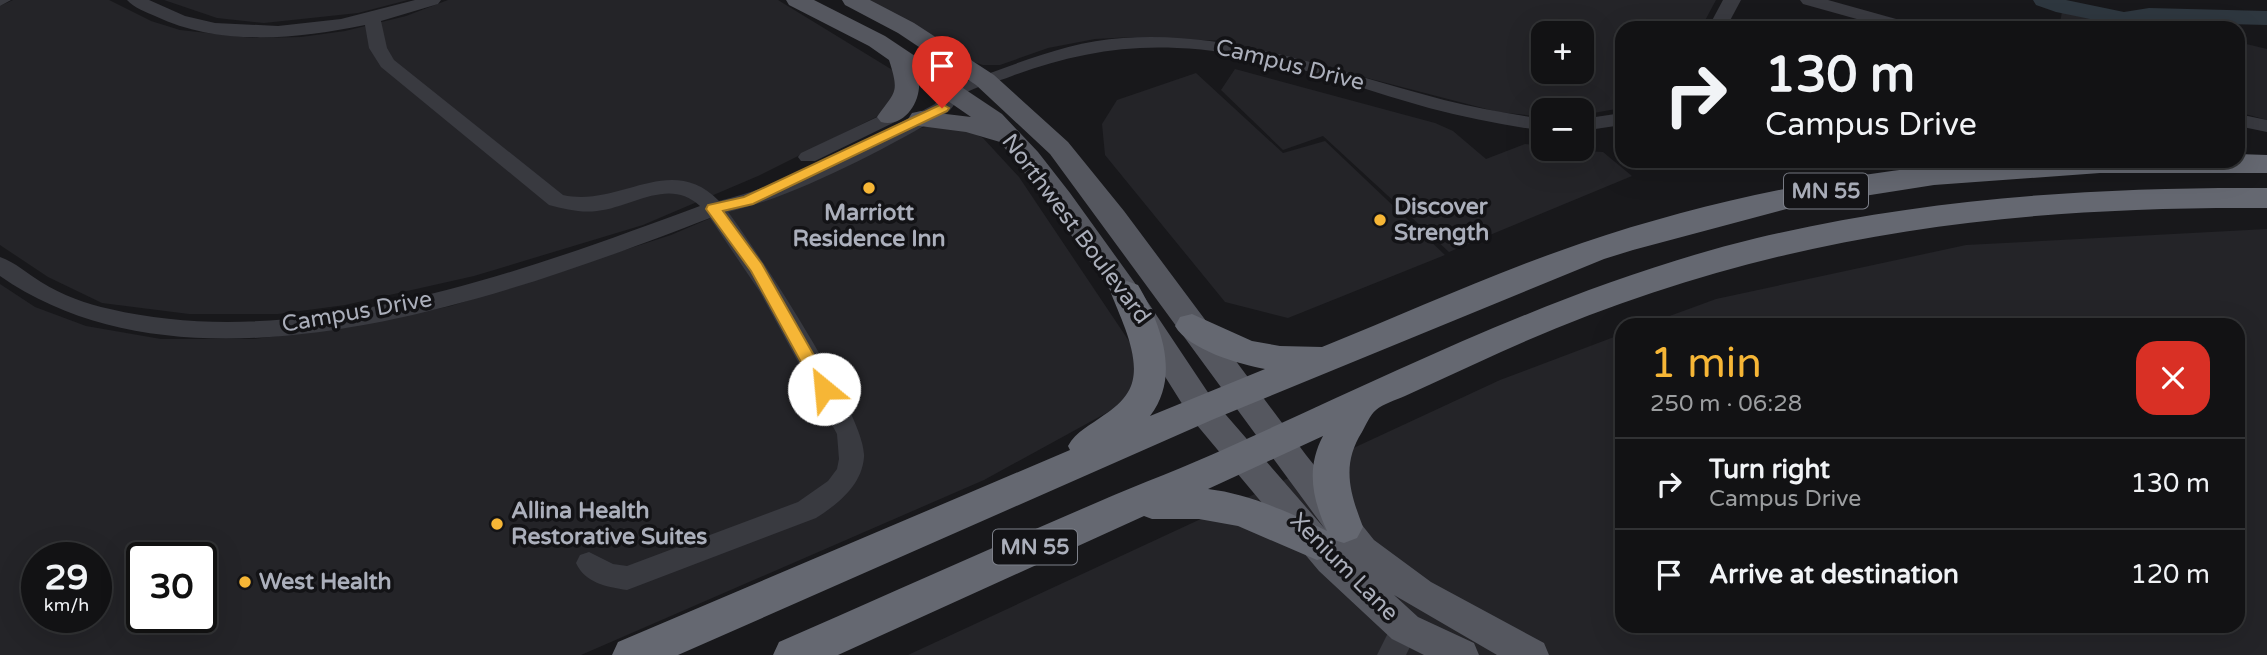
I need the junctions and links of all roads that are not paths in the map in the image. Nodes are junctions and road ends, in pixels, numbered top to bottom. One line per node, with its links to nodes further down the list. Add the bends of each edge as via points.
1 (136, 0): 7 (street, via 184,21 245,30 312,28)
2 (432, 0): 7 (street)
3 (797, 0): 10 (main road, Northwest Boulevard)
4 (853, 0): 11 (main road, Northwest Boulevard)
5 (1732, 0): 8 (street)
6 (1809, 0): 9 (street)
7 (372, 18): 25 (street, via 377,48 387,63 556,200 597,205 672,185 699,194)
8 (1721, 21)
9 (1884, 21)
10 (899, 55): 12 (main road, Northwest Boulevard); 13 (main road, via 908,94)
11 (985, 79): 12 (street, Campus Drive); 17 (street, Campus Drive, via 1092,47 1196,43 1264,53 1476,115); 28 (main road, Northwest Boulevard, via 1059,148)
12 (954, 92): 13 (street, Campus Drive); 14 (street, Campus Drive, via 942,108); 20 (main road, Northwest Boulevard)
13 (890, 117): 25 (street, Campus Drive, via 739,190)
14 (921, 119): 20 (main road, via 969,124); 25 (street, Campus Drive, via 748,200)
15 (1615, 120): 18 (street)
16 (2245, 121): 19 (street)
17 (1531, 123)
18 (1594, 124)
19 (2267, 126)
20 (1012, 139): 27 (main road, Northwest Boulevard)
21 (2245, 163): 22 (highway, MN 55)
22 (2267, 164)
23 (2005, 168): 29 (highway, MN 55, via 1822,191 1733,210 1593,251)
24 (2267, 198): 31 (highway, MN 55, via 2190,197 2010,207 1838,232 1754,250 1588,300)
25 (713, 209): 26 (street, Campus Drive, via 630,242 454,295 361,316 246,329 192,329 98,314 58,301); 38 (street, via 757,268 849,434 854,449 850,467 826,499 807,510 647,571 627,578 607,575)
26 (0, 265)
27 (1126, 293): 32 (main road, Northwest Boulevard); 35 (highway, via 1147,349 1149,387 1140,404)
28 (1192, 326): 29 (highway, via 1228,348 1258,356 1295,360); 30 (main road, Northwest Boulevard)
29 (1335, 355): 30 (highway, MN 55)
30 (1241, 393): 32 (highway, MN 55); 33 (main road, Northwest Boulevard)
31 (1364, 400): 33 (highway, MN 55); 37 (highway, via 1330,455)
32 (1202, 410): 34 (main road, Northwest Boulevard); 35 (highway, MN 55)
33 (1277, 441): 34 (highway, MN 55); 37 (main road, Xenium Lane)
34 (1243, 458): 36 (highway, MN 55); 37 (main road, Xenium Lane)
35 (1045, 477): 40 (highway, MN 55)
36 (1132, 504): 37 (highway, via 1184,501 1226,506); 41 (highway, MN 55)
37 (1331, 536): 39 (main road, Xenium Lane); 43 (main road, Xenium Lane, via 1362,550 1418,593)
38 (589, 564)
39 (1398, 641): 42 (main road, Xenium Lane)
40 (633, 655)
41 (794, 655)
42 (1461, 655)
43 (1531, 655)

